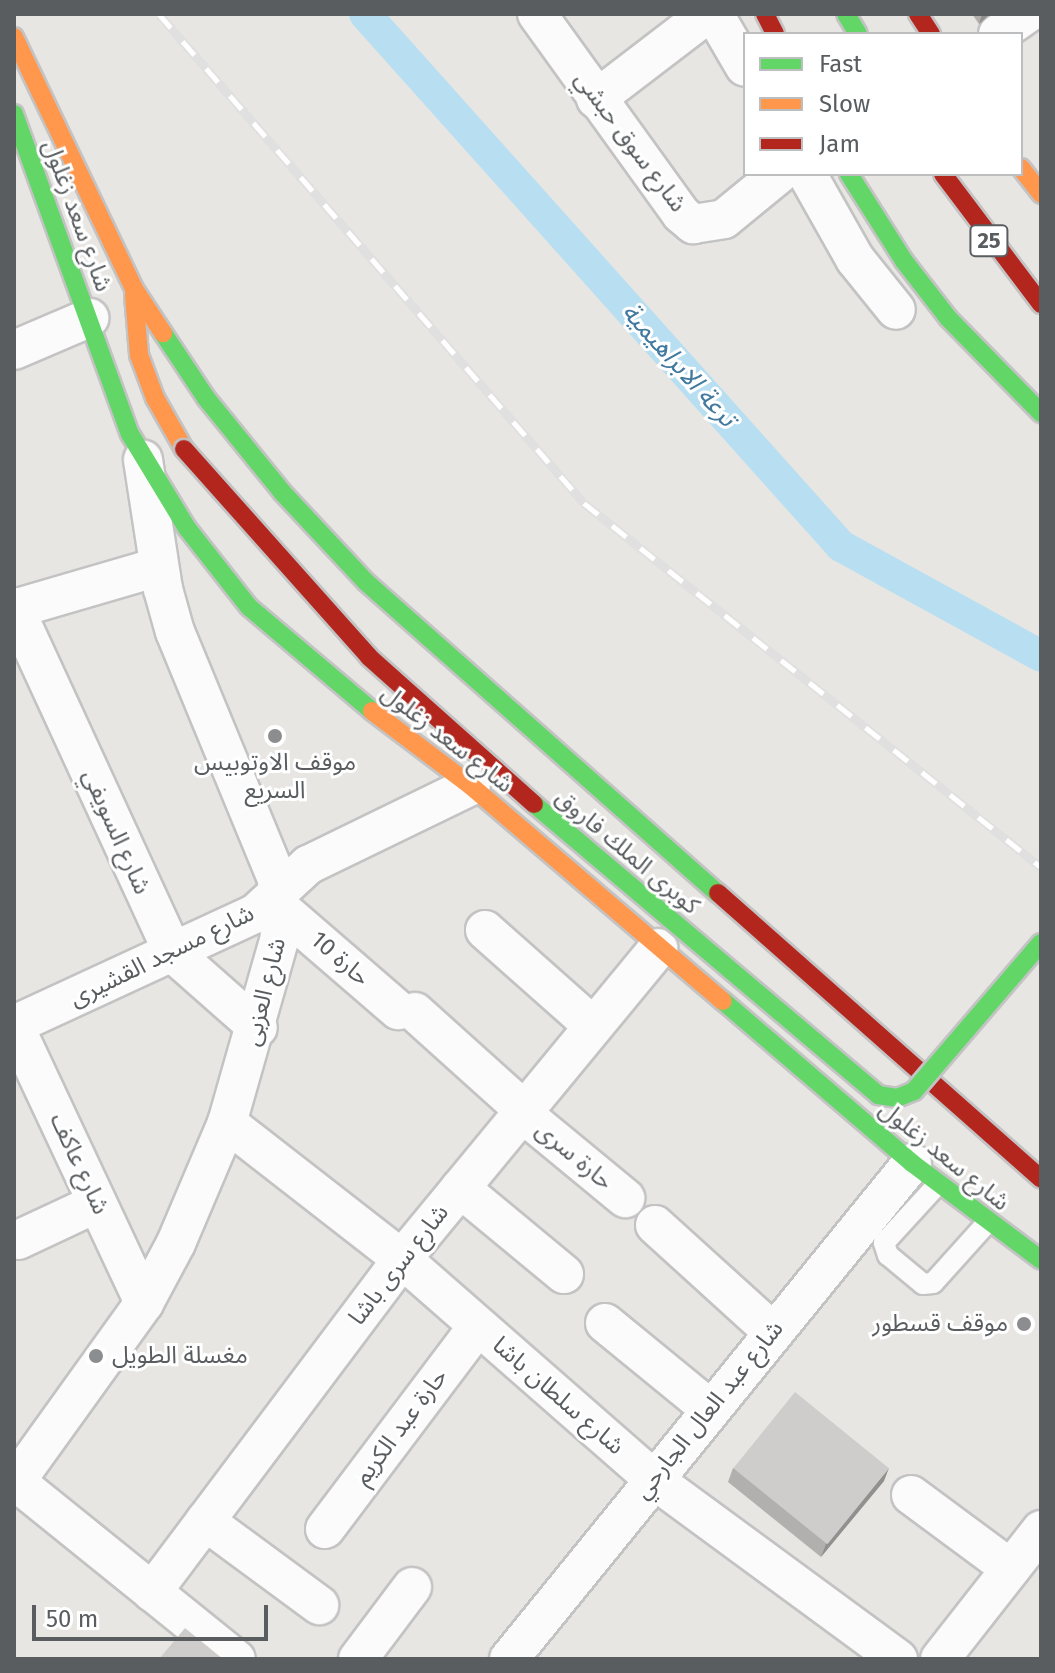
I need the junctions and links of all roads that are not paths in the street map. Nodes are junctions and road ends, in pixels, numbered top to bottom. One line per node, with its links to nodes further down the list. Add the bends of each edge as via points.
1 (537, 14): 14 (street, شارع سوق حبشي)
2 (707, 14): 14 (street)
3 (714, 14): 13 (street)
4 (765, 14): 8 (main road)
5 (846, 14): 9 (main road)
6 (918, 14): 10 (main road)
7 (1027, 14): 11 (street)
8 (774, 32)
9 (857, 32)
10 (930, 32)
11 (1001, 32)
12 (14, 37): 22 (main road, شارع سعد زغلول)
13 (743, 64)
14 (596, 99): 17 (street, شارع سوق حبشي, via 693,224 709,226 724,219)
15 (14, 114): 25 (main road, شارع سعد زغلول)
16 (1023, 171): 21 (main road)
17 (777, 176)
18 (808, 176): 24 (street, via 855,259)
19 (850, 176): 29 (main road, via 904,261 949,319)
20 (945, 176): 23 (main road, 25)
21 (1041, 194)
22 (134, 289): 27 (main road, كوبرى الملك فاروق, via 139,355); 28 (main road, شارع سعد زغلول)
23 (1041, 304)
24 (896, 310)
25 (89, 318): 26 (street); 30 (main road, شارع سعد زغلول)
26 (14, 350)
27 (155, 398): 28 (main road, via 175,389); 30 (main road, via 144,417); 36 (main road, كوبرى الملك فاروق, bridge, via 184,449 369,657 512,786 878,1095 897,1098 914,1091)
28 (206, 398): 45 (main road, شارع سعد زغلول, via 282,492 366,582)
29 (1041, 413)
30 (143, 460): 31 (street); 33 (main road, شارع سعد زغلول, via 187,528 249,607 313,666)
31 (158, 567): 32 (street); 34 (street, via 175,632)
32 (14, 609): 38 (street, شارع السويفي)
33 (471, 786): 34 (street, شارع مسجد القشيرى, via 308,865); 37 (main road, شارع سعد زغلول)
34 (281, 899): 38 (street, شارع مسجد القشيرى); 41 (street, شارع العزبى); 42 (street, حارة 10)
35 (485, 930): 40 (street)
36 (1041, 943)
37 (658, 948): 40 (street, شارع سرى باشا); 44 (main road, شارع سعد زغلول)
38 (173, 953): 39 (street, شارع مسجد القشيرى); 41 (street, شارع السويفي)
39 (14, 1025): 48 (street, شارع عاكف)
40 (593, 1026): 42 (street, شارع سرى باشا)
41 (258, 1028): 43 (street, شارع العزبى)
42 (523, 1111): 46 (street, شارع سرى باشا); 47 (street, حارة سرى)
43 (227, 1123): 52 (street, شارع سلطان باشا); 55 (street, شارع العزبى)
44 (925, 1174): 49 (main road, شارع سعد زغلول); 49 (lane, via 884,1243 888,1255 923,1284 933,1283); 58 (street, شارع عبد العال الجارحي)
45 (1041, 1179)
46 (460, 1188): 52 (street, شارع سرى باشا); 54 (street)
47 (625, 1198)
48 (97, 1203): 51 (street); 55 (street, شارع عاكف)
49 (987, 1223): 53 (main road, شارع سعد زغلول)
50 (655, 1225): 58 (street)
51 (18, 1240)
52 (402, 1259): 57 (street, شارع سلطان باشا); 63 (street, شارع سرى باشا)
53 (1041, 1260)
54 (564, 1274)
55 (144, 1303): 60 (street, شارع العزبى)
56 (605, 1323): 59 (street)
57 (478, 1326): 61 (street, شارع سلطان باشا); 64 (street, حارة عبد الكريم)
58 (773, 1332): 59 (street, شارع عبد العال الجارحي)
59 (710, 1409): 61 (street, شارع عبد العال الجارحي)
60 (15, 1479): 68 (street)
61 (653, 1479): 72 (street, شارع عبد العال الجارحي); 73 (street, شارع سلطان باشا)
62 (911, 1495): 66 (street)
63 (205, 1521): 68 (street, شارع سرى باشا); 69 (street)
64 (325, 1529)
65 (1041, 1530): 66 (street)
66 (1011, 1569): 74 (street)
67 (412, 1587): 71 (street)
68 (152, 1592): 70 (street)
69 (319, 1605)
70 (236, 1659)
71 (358, 1659)
72 (509, 1659)
73 (898, 1659)
74 (940, 1659)

